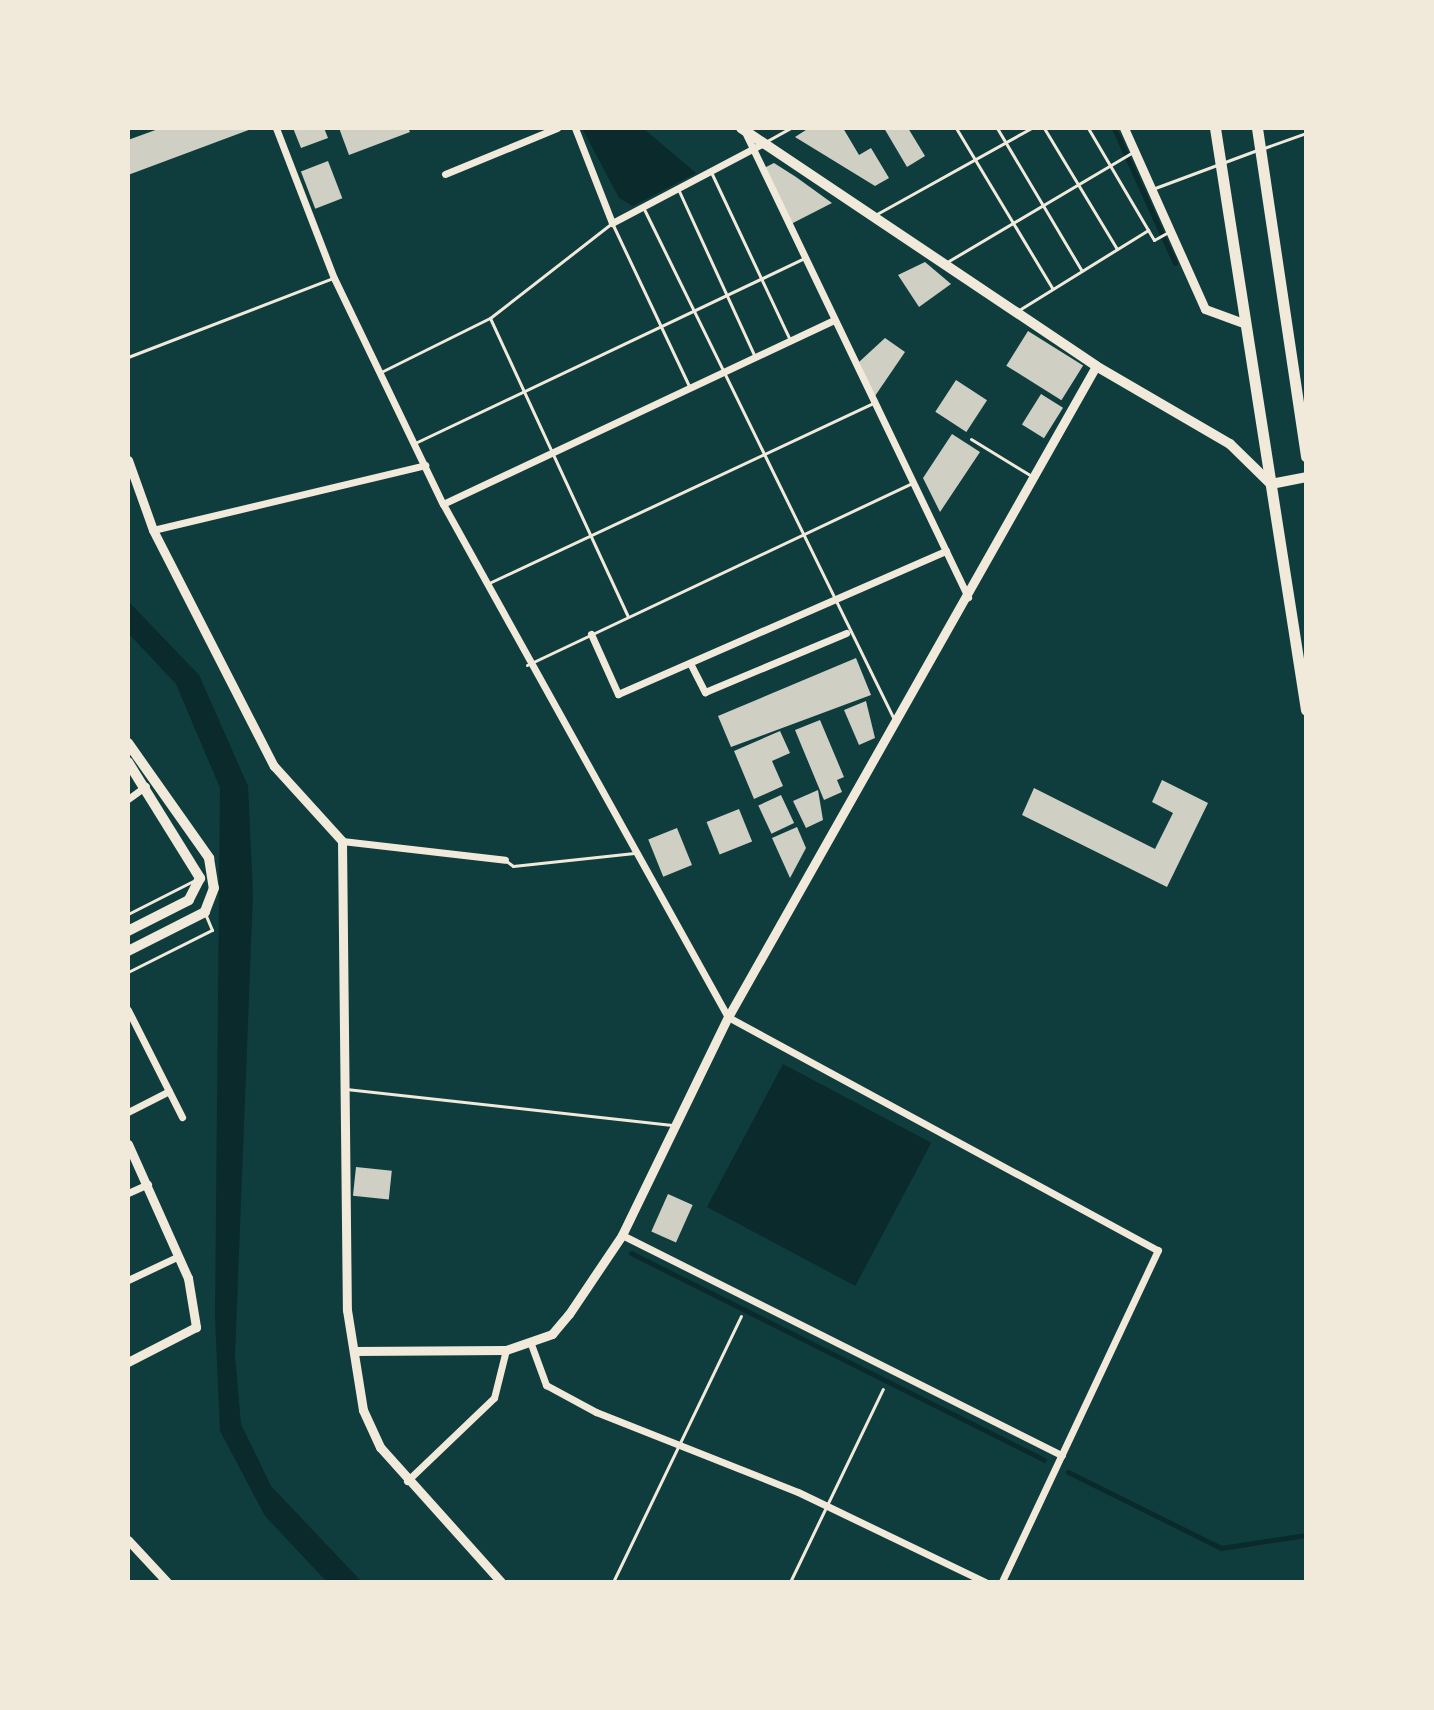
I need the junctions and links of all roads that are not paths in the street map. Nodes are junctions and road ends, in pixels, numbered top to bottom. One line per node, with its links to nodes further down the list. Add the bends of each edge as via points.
1 (276, 128): 39 (street)
2 (557, 128): 24 (street)
3 (575, 128): 32 (street)
4 (790, 128): 16 (lane)
5 (956, 128): 20 (lane)
6 (997, 128): 15 (lane)
7 (1031, 128): 15 (lane)
8 (1044, 128): 25 (lane)
9 (1088, 128): 22 (lane)
10 (1124, 128): 19 (street)
11 (1215, 128): 21 (main road)
12 (1257, 128): 17 (main road)
13 (742, 129): 16 (main road); 18 (street)
14 (1306, 133): 17 (lane)
15 (1006, 142): 20 (lane); 28 (lane)
16 (764, 143): 18 (street); 30 (main road)
17 (1260, 149): 21 (lane); 57 (main road)
18 (753, 150): 23 (street); 36 (street)
19 (1132, 153): 22 (lane); 27 (street)
20 (975, 160): 30 (lane); 31 (lane)
21 (1220, 163): 27 (lane); 47 (main road)
22 (1110, 166): 25 (lane); 33 (lane)
23 (711, 172): 26 (street); 40 (lane)
24 (445, 174)
25 (1078, 184): 28 (lane); 35 (lane)
26 (678, 189): 29 (street); 42 (lane)
27 (1151, 189): 34 (street)
28 (1043, 204): 31 (lane); 38 (lane)
29 (643, 207): 32 (street); 43 (lane)
30 (875, 215): 37 (main road)
31 (1012, 222): 37 (lane); 41 (lane)
32 (612, 223): 45 (lane); 48 (lane)
33 (1148, 230): 34 (lane, via 1159,237); 35 (lane)
34 (1168, 232): 47 (street, via 1205,309)
35 (1117, 249): 38 (lane)
36 (805, 258): 40 (lane); 46 (street)
37 (943, 264): 44 (main road)
38 (1082, 271): 41 (lane)
39 (334, 278): 50 (lane); 53 (street)
40 (761, 279): 42 (lane); 49 (lane)
41 (1052, 288): 44 (lane)
42 (727, 295): 43 (lane); 51 (lane)
43 (693, 311): 48 (lane); 54 (lane)
44 (1016, 312): 52 (main road)
45 (490, 318): 53 (lane); 56 (lane)
46 (834, 320): 49 (street); 58 (street)
47 (1243, 323): 69 (main road)
48 (661, 326): 55 (lane); 56 (lane)
49 (790, 342): 51 (street)
50 (128, 357)
51 (756, 358): 54 (street)
52 (1096, 366): 66 (street); 69 (main road, via 1230,444)
53 (381, 372): 60 (street)
54 (724, 374): 55 (street); 62 (lane)
55 (691, 390): 61 (street)
56 (524, 391): 60 (lane); 61 (lane)
57 (1302, 399): 63 (main road)
58 (873, 403): 62 (lane); 68 (street)
59 (971, 439): 66 (lane)
60 (415, 443): 65 (street)
61 (553, 453): 70 (street); 72 (lane)
62 (761, 454): 72 (lane); 73 (lane)
63 (1306, 456)
64 (128, 460): 71 (street)
65 (425, 465): 70 (street); 71 (street)
66 (1034, 477): 76 (street)
67 (1306, 477): 69 (main road)
68 (912, 483): 73 (lane); 74 (street)
69 (1271, 484): 83 (main road)
70 (443, 504): 75 (street)
71 (153, 530): 90 (street, via 274,766)
72 (590, 535): 75 (lane); 78 (lane)
73 (801, 536): 77 (lane); 78 (lane)
74 (946, 551): 76 (street); 77 (street)
75 (485, 585): 82 (street)
76 (969, 599): 84 (street)
77 (833, 603): 79 (lane); 81 (street)
78 (628, 616): 80 (lane)
79 (846, 633): 81 (street, via 705,692); 84 (lane)
80 (591, 634): 81 (street, via 618,694); 82 (lane)
81 (690, 663)
82 (527, 665): 91 (street)
83 (1306, 710)
84 (897, 724): 100 (street)
85 (128, 743): 89 (main road)
86 (128, 762): 87 (main road)
87 (146, 786): 88 (street); 89 (main road)
88 (128, 799)
89 (189, 840): 93 (main road); 94 (main road, via 214,876)
90 (342, 841): 92 (street); 101 (street)
91 (634, 853): 92 (lane, via 513,866); 100 (street)
92 (505, 860)
93 (200, 878): 95 (lane); 96 (main road, via 189,900)
94 (205, 912): 97 (main road); 98 (lane, via 212,930)
95 (128, 914)
96 (128, 931)
97 (128, 951)
98 (128, 972)
99 (128, 1010): 102 (street)
100 (728, 1017): 105 (street); 119 (street, via 1158,1250)
101 (341, 1089): 105 (lane); 115 (street, via 347,1310)
102 (169, 1091): 103 (street); 104 (street)
103 (128, 1112)
104 (182, 1117)
105 (672, 1125): 109 (street)
106 (128, 1144): 107 (street)
107 (148, 1184): 108 (street); 110 (street)
108 (128, 1193)
109 (622, 1235): 113 (street, via 569,1314); 119 (street)
110 (179, 1256): 111 (street); 116 (street, via 196,1327)
111 (128, 1280)
112 (741, 1316): 118 (lane)
113 (531, 1344): 114 (street); 118 (street, via 546,1385)
114 (506, 1350): 115 (street); 120 (street, via 494,1398)
115 (354, 1351): 120 (street, via 363,1410)
116 (128, 1362)
117 (883, 1389): 121 (lane)
118 (677, 1447): 121 (street); 125 (lane)
119 (1062, 1455): 128 (street)
120 (407, 1481): 124 (street)
121 (827, 1506): 126 (lane); 127 (street)
122 (128, 1540): 123 (street)
123 (167, 1582)
124 (501, 1582)
125 (613, 1582)
126 (790, 1582)
127 (985, 1582)
128 (1002, 1582)

